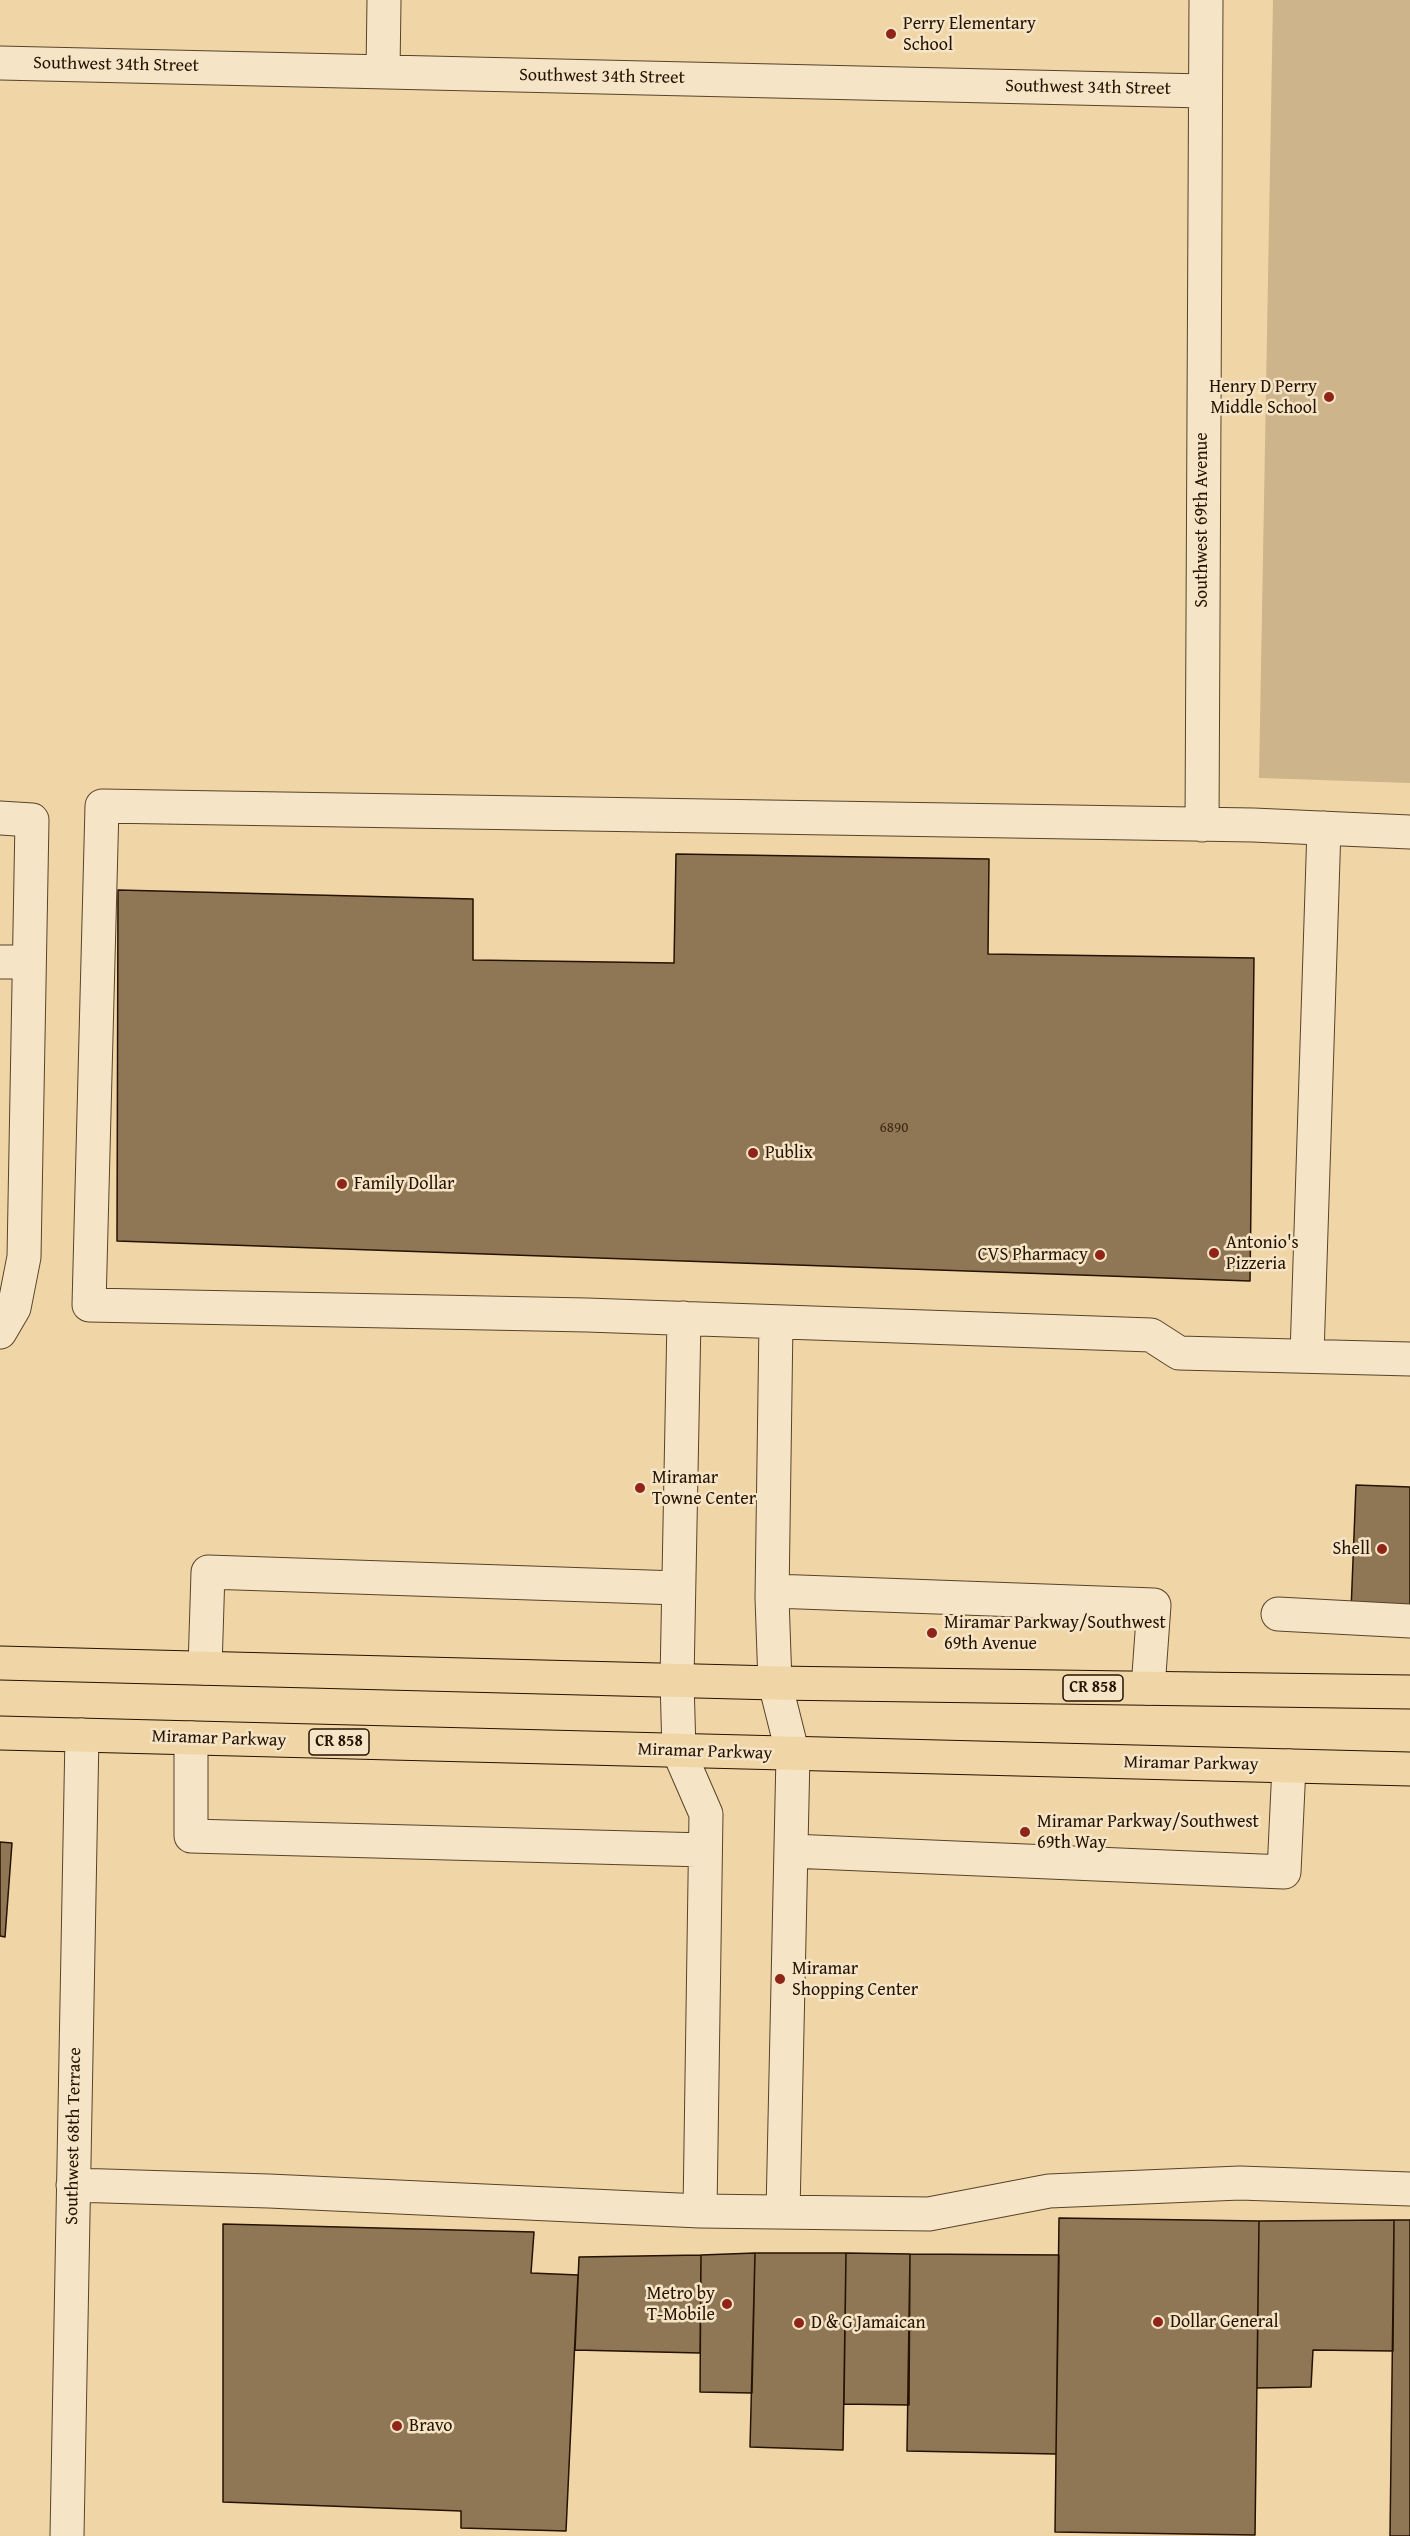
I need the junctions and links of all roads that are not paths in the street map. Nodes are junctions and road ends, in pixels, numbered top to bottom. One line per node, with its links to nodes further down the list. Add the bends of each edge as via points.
1 (384, 0): 4 (street)
2 (1206, 0): 5 (street, Southwest 69th Avenue)
3 (0, 63): 4 (street, Southwest 34th Street)
4 (383, 72): 5 (street, Southwest 34th Street)
5 (1204, 91): 7 (street, Southwest 69th Avenue)
6 (0, 818): 10 (street, via 32,820)
7 (1202, 825): 8 (street); 11 (street, via 102,806 89,1305)
8 (1324, 828): 9 (street); 14 (street)
9 (1410, 832)
10 (14, 962): 13 (street, via 24,1257 14,1308)
11 (684, 1318): 12 (street); 16 (street)
12 (776, 1322): 14 (street, via 1151,1335 1179,1353); 17 (street)
13 (0, 1332)
14 (1307, 1355): 15 (street)
15 (1410, 1359)
16 (678, 1588): 21 (street, via 208,1572); 22 (street)
17 (773, 1591): 23 (street); 24 (street, via 1154,1605)
18 (1278, 1614): 19 (street)
19 (1410, 1621)
20 (0, 1663): 21 (main road, CR 858)
21 (205, 1668): 22 (main road, CR 858)
22 (676, 1680): 23 (main road, CR 858); 29 (street)
23 (775, 1683): 24 (main road, CR 858); 30 (street)
24 (1148, 1688): 25 (main road, CR 858)
25 (1410, 1692)
26 (0, 1733): 27 (main road, Miramar Parkway / CR 858)
27 (82, 1735): 28 (main road, Miramar Parkway / CR 858); 35 (street, Southwest 68th Terrace)
28 (191, 1738): 29 (main road, Miramar Parkway / CR 858); 33 (street, via 191,1836)
29 (679, 1752): 30 (main road, Miramar Parkway / CR 858); 33 (street, via 706,1814)
30 (793, 1755): 31 (main road, Miramar Parkway / CR 858); 34 (street)
31 (1289, 1766): 32 (main road, Miramar Parkway / CR 858); 34 (street, via 1284,1872)
32 (1410, 1769)
33 (705, 1850): 37 (street)
34 (791, 1851): 38 (street)
35 (73, 2185): 37 (street); 39 (street, Southwest 68th Terrace)
36 (1410, 2189): 38 (street, via 1206,2184 1049,2191 929,2214)
37 (700, 2211): 38 (street)
38 (783, 2212)
39 (67, 2536)

